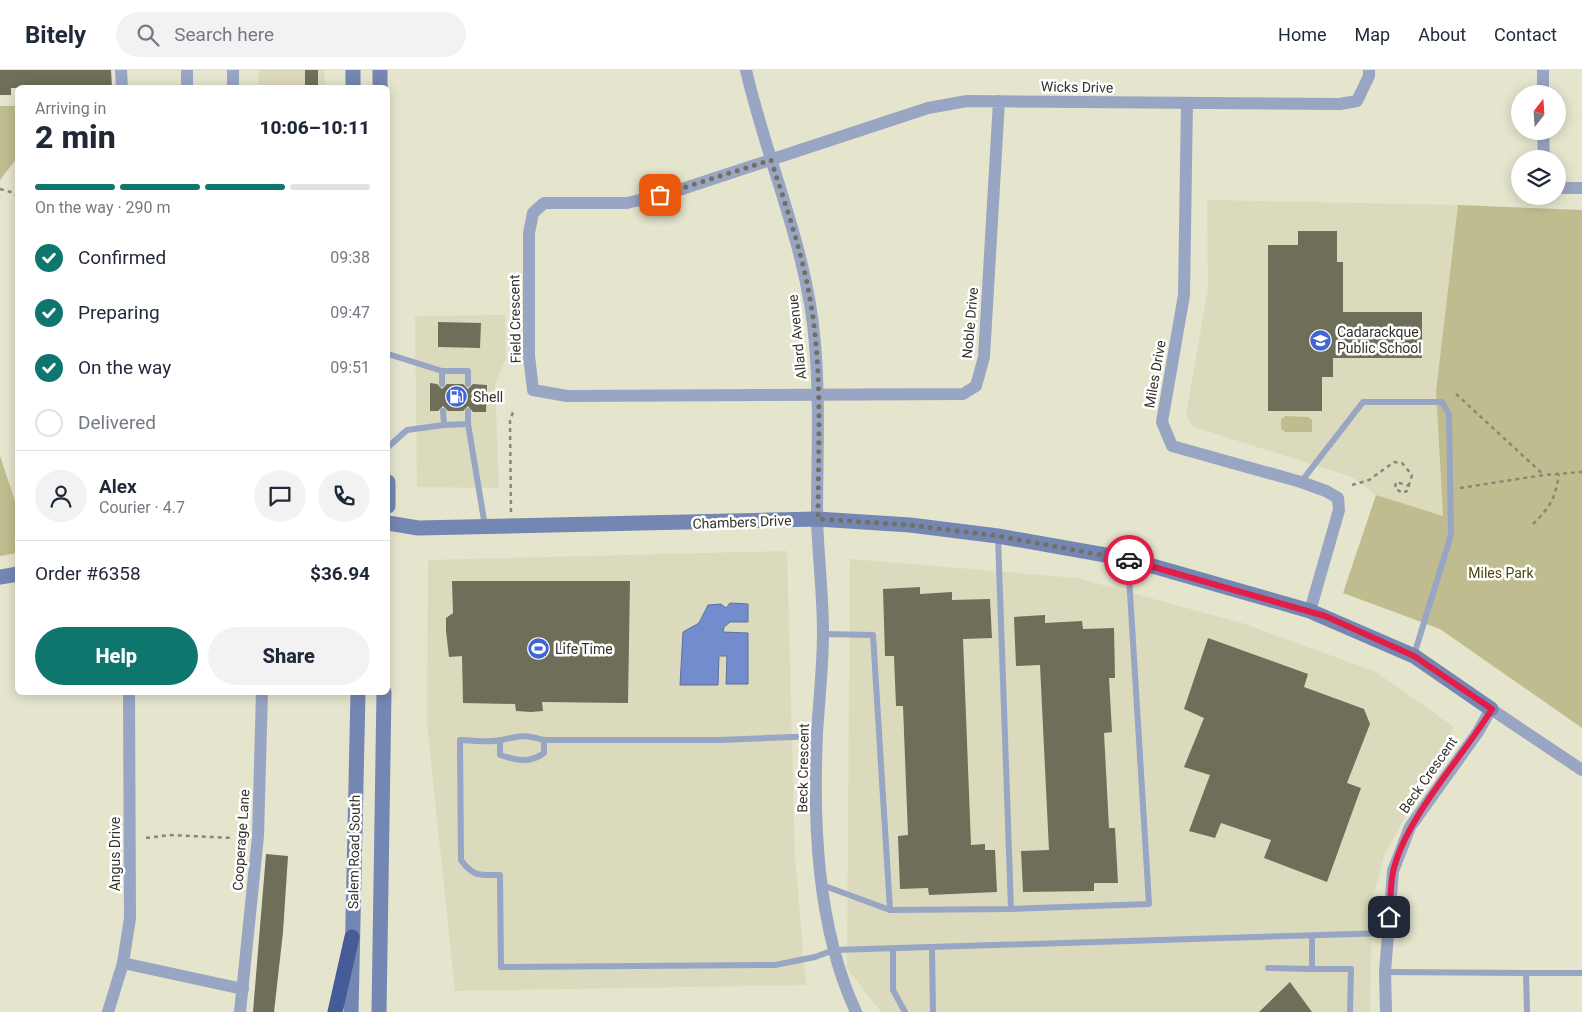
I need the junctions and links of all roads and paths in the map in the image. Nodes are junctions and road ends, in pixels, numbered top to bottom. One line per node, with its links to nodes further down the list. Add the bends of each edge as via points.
1 (121, 70): 9 (street)
2 (187, 70): 10 (street)
3 (233, 70): 11 (street)
4 (353, 70): 12 (street)
5 (380, 70): 13 (street)
6 (746, 70): 17 (street, Allard Avenue)
7 (1369, 70): 16 (street, Wicks Drive, via 1357,101 1340,104)
8 (1543, 70): 14 (street)
9 (122, 85)
10 (187, 85)
11 (233, 85)
12 (353, 85)
13 (380, 85)
14 (1543, 85)
15 (999, 101): 16 (street, Wicks Drive); 17 (street, Wicks Drive, via 967,101 928,108); 26 (street, Noble Drive, via 984,357 976,386 963,394)
16 (1187, 103): 37 (street, Miles Drive, via 1184,295 1162,422 1172,446)
17 (771, 160): 26 (street, Allard Avenue, via 797,242 810,300); 26 (street, Field Crescent, via 676,191 627,203 544,203 533,213 529,233 529,356 533,390 567,396)
18 (1566, 188): 19 (street)
19 (1582, 188)
20 (0, 189): 21 (path)
21 (15, 194)
22 (390, 355): 23 (lane)
23 (442, 371): 24 (lane); 25 (lane, via 468,371)
24 (442, 384)
25 (468, 384)
26 (817, 393): 41 (street, Allard Avenue)
27 (1456, 394): 35 (path)
28 (443, 411): 31 (lane)
29 (468, 412): 32 (lane)
30 (513, 412): 44 (path, via 510,421)
31 (444, 424): 32 (lane); 33 (lane, via 408,430)
32 (468, 424): 45 (lane)
33 (390, 445)
34 (1582, 472): 36 (path)
35 (1544, 474): 36 (path); 40 (path, via 1463,488)
36 (1558, 474): 43 (path, via 1556,494 1550,507)
37 (1301, 482): 40 (lane, via 1363,402 1442,402 1449,414); 50 (street, Miles Drive, via 1338,498 1339,510)
38 (1352, 485): 39 (path, via 1369,480 1394,462 1402,463 1412,475)
39 (1410, 486): 39 (path, via 1402,493 1395,488 1396,482)
40 (1452, 487): 52 (lane, via 1452,535)
41 (818, 519): 44 (street, Chambers Drive); 46 (street, Chambers Drive, via 910,525); 51 (street, Beck Crescent)
42 (390, 523): 45 (street, Chambers Drive, via 418,528)
43 (1533, 524)
44 (511, 526): 45 (street, Chambers Drive)
45 (485, 527)
46 (998, 536): 47 (street, Chambers Drive); 65 (lane)
47 (1128, 559): 50 (street, Chambers Drive); 65 (lane, via 1149,904)
48 (15, 574): 49 (street)
49 (0, 577)
50 (1310, 611): 52 (street, Chambers Drive)
51 (823, 634): 58 (street, Beck Crescent); 66 (lane, via 873,635)
52 (1414, 656): 57 (street, Chambers Drive)
53 (129, 695): 73 (street, Angus Drive, via 130,918)
54 (262, 695): 79 (street, Cooperage Lane, via 258,836)
55 (358, 695): 69 (street, Salem Road South)
56 (384, 695): 84 (street, Salem Road South)
57 (1492, 709): 61 (street, Chambers Drive); 67 (street, Beck Crescent, via 1410,827 1393,871)
58 (817, 736): 60 (lane, via 719,740); 64 (street, Beck Crescent, via 817,851)
59 (500, 740): 60 (lane, via 528,735); 60 (lane, via 500,755 526,761 544,753); 72 (lane, via 460,740 460,860 469,872 500,875 501,967 775,965)
60 (544, 740)
61 (1582, 770)
62 (146, 838): 63 (path, via 169,835)
63 (233, 838)
64 (822, 885): 66 (lane); 72 (street, Beck Crescent)
65 (1011, 909): 66 (lane)
66 (890, 910)
67 (1388, 933): 68 (lane); 76 (street, Beck Crescent)
68 (1312, 936): 70 (lane); 75 (lane)
69 (352, 937): 82 (highway); 83 (street, Salem Road South)
70 (932, 948): 71 (lane); 87 (lane)
71 (893, 949): 72 (lane); 86 (lane, via 893,990)
72 (834, 950): 85 (street, Beck Crescent)
73 (123, 963): 79 (street); 80 (street, Angus Drive)
74 (1268, 968): 75 (lane)
75 (1312, 969): 88 (lane, via 1351,969)
76 (1385, 972): 77 (lane); 89 (street, Beck Crescent)
77 (1526, 973): 78 (lane); 90 (lane)
78 (1582, 973)
79 (243, 989): 81 (street, Cooperage Lane)
80 (108, 1012)
81 (240, 1012)
82 (335, 1012)
83 (350, 1012)
84 (379, 1012)
85 (856, 1012)
86 (905, 1012)
87 (933, 1012)
88 (1350, 1012)
89 (1386, 1012)
90 (1527, 1012)

